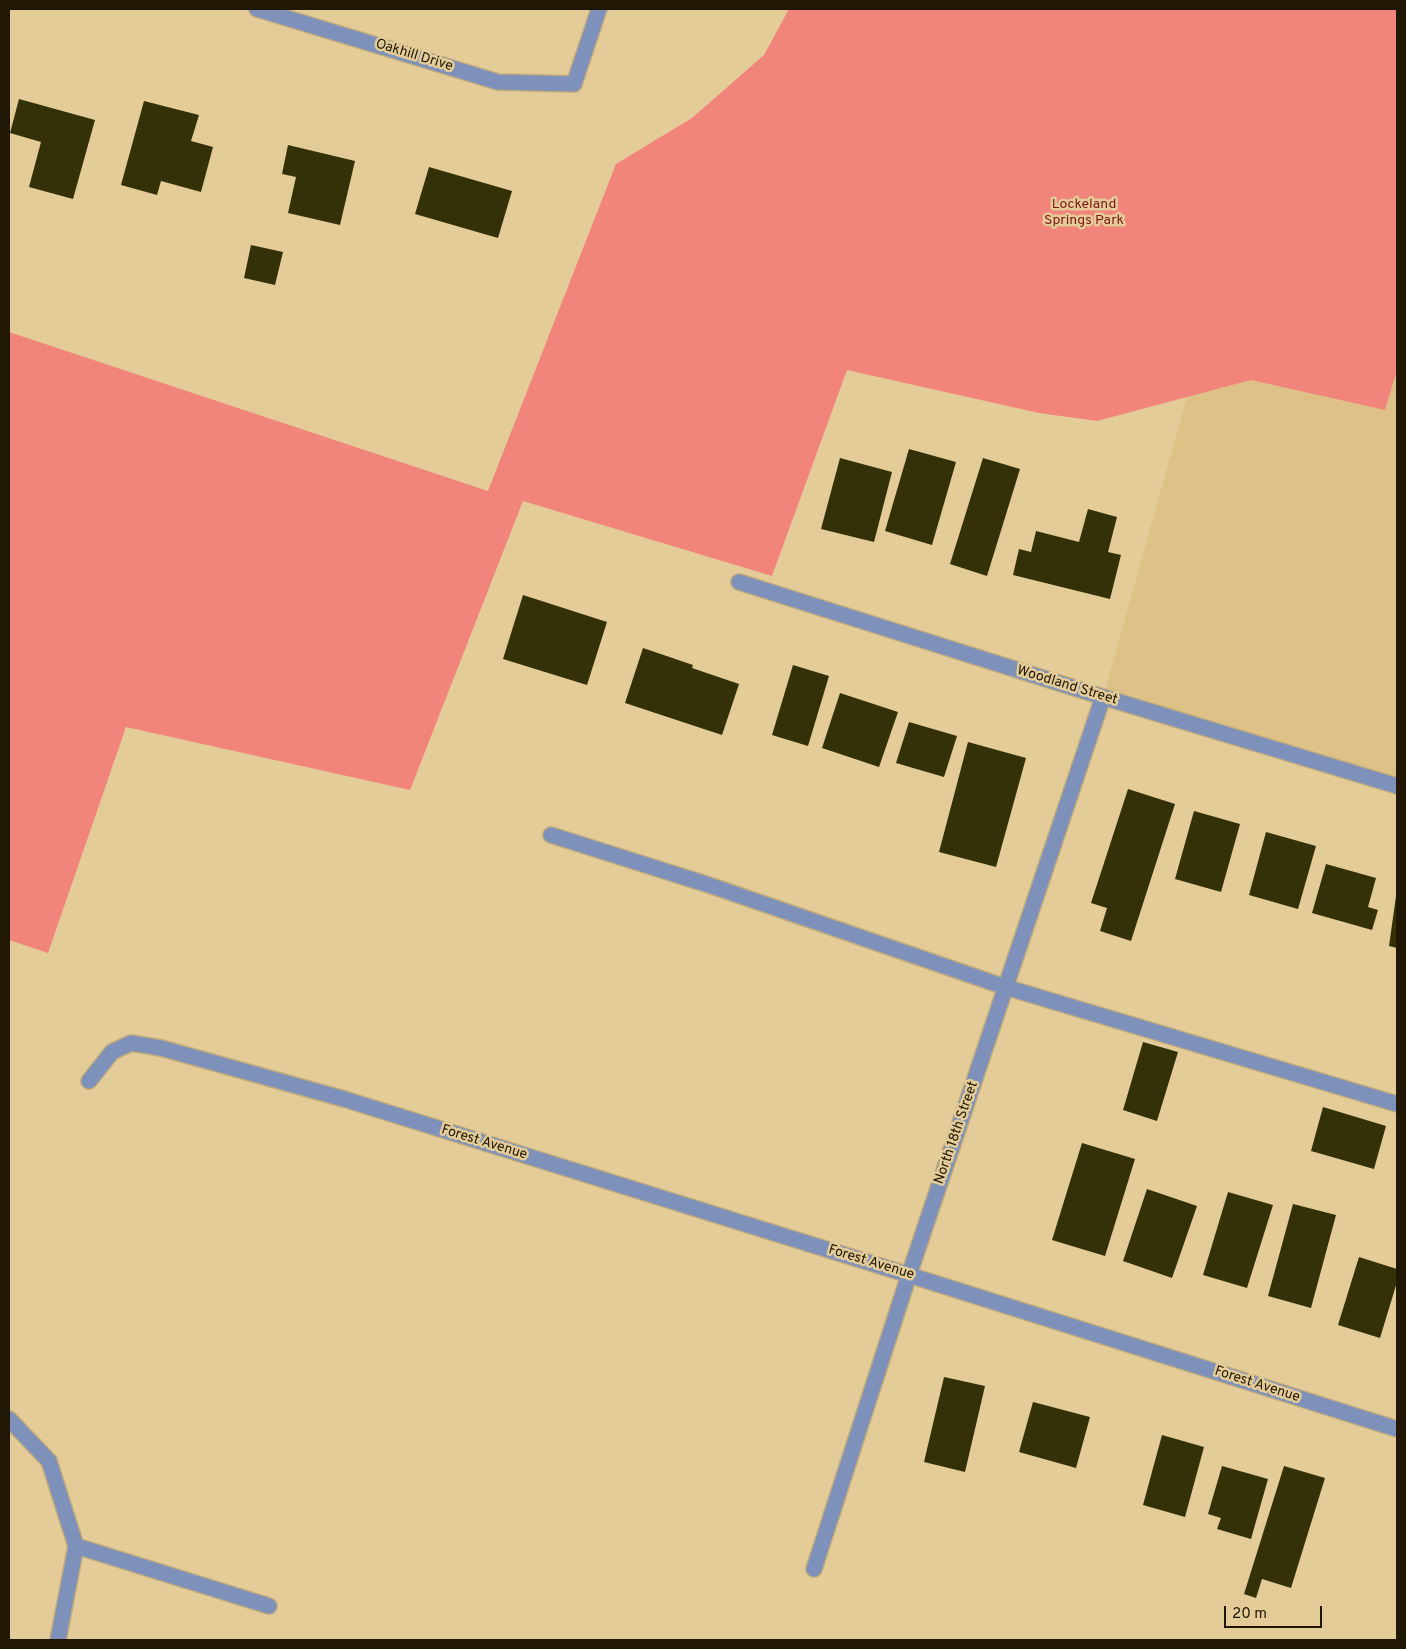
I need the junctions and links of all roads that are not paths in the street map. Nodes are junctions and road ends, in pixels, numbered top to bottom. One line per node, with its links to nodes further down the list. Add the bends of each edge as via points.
1 (257, 9): 2 (street, Oakhill Drive, via 498,82 574,84)
2 (600, 9)
3 (739, 582): 4 (street, Woodland Street)
4 (1103, 697): 5 (street, Woodland Street); 7 (street, North 18th Street)
5 (1397, 786)
6 (551, 835): 7 (street, via 709,885)
7 (1005, 987): 9 (street); 10 (street, North 18th Street)
8 (89, 1081): 10 (street, Forest Avenue, via 112,1052 131,1043 161,1048 344,1099)
9 (1397, 1104)
10 (909, 1275): 12 (street, Forest Avenue); 14 (street, North 18th Street)
11 (9, 1419): 13 (street, via 49,1461)
12 (1397, 1429)
13 (76, 1546): 15 (street); 16 (street)
14 (814, 1570)
15 (268, 1606)
16 (58, 1640)

